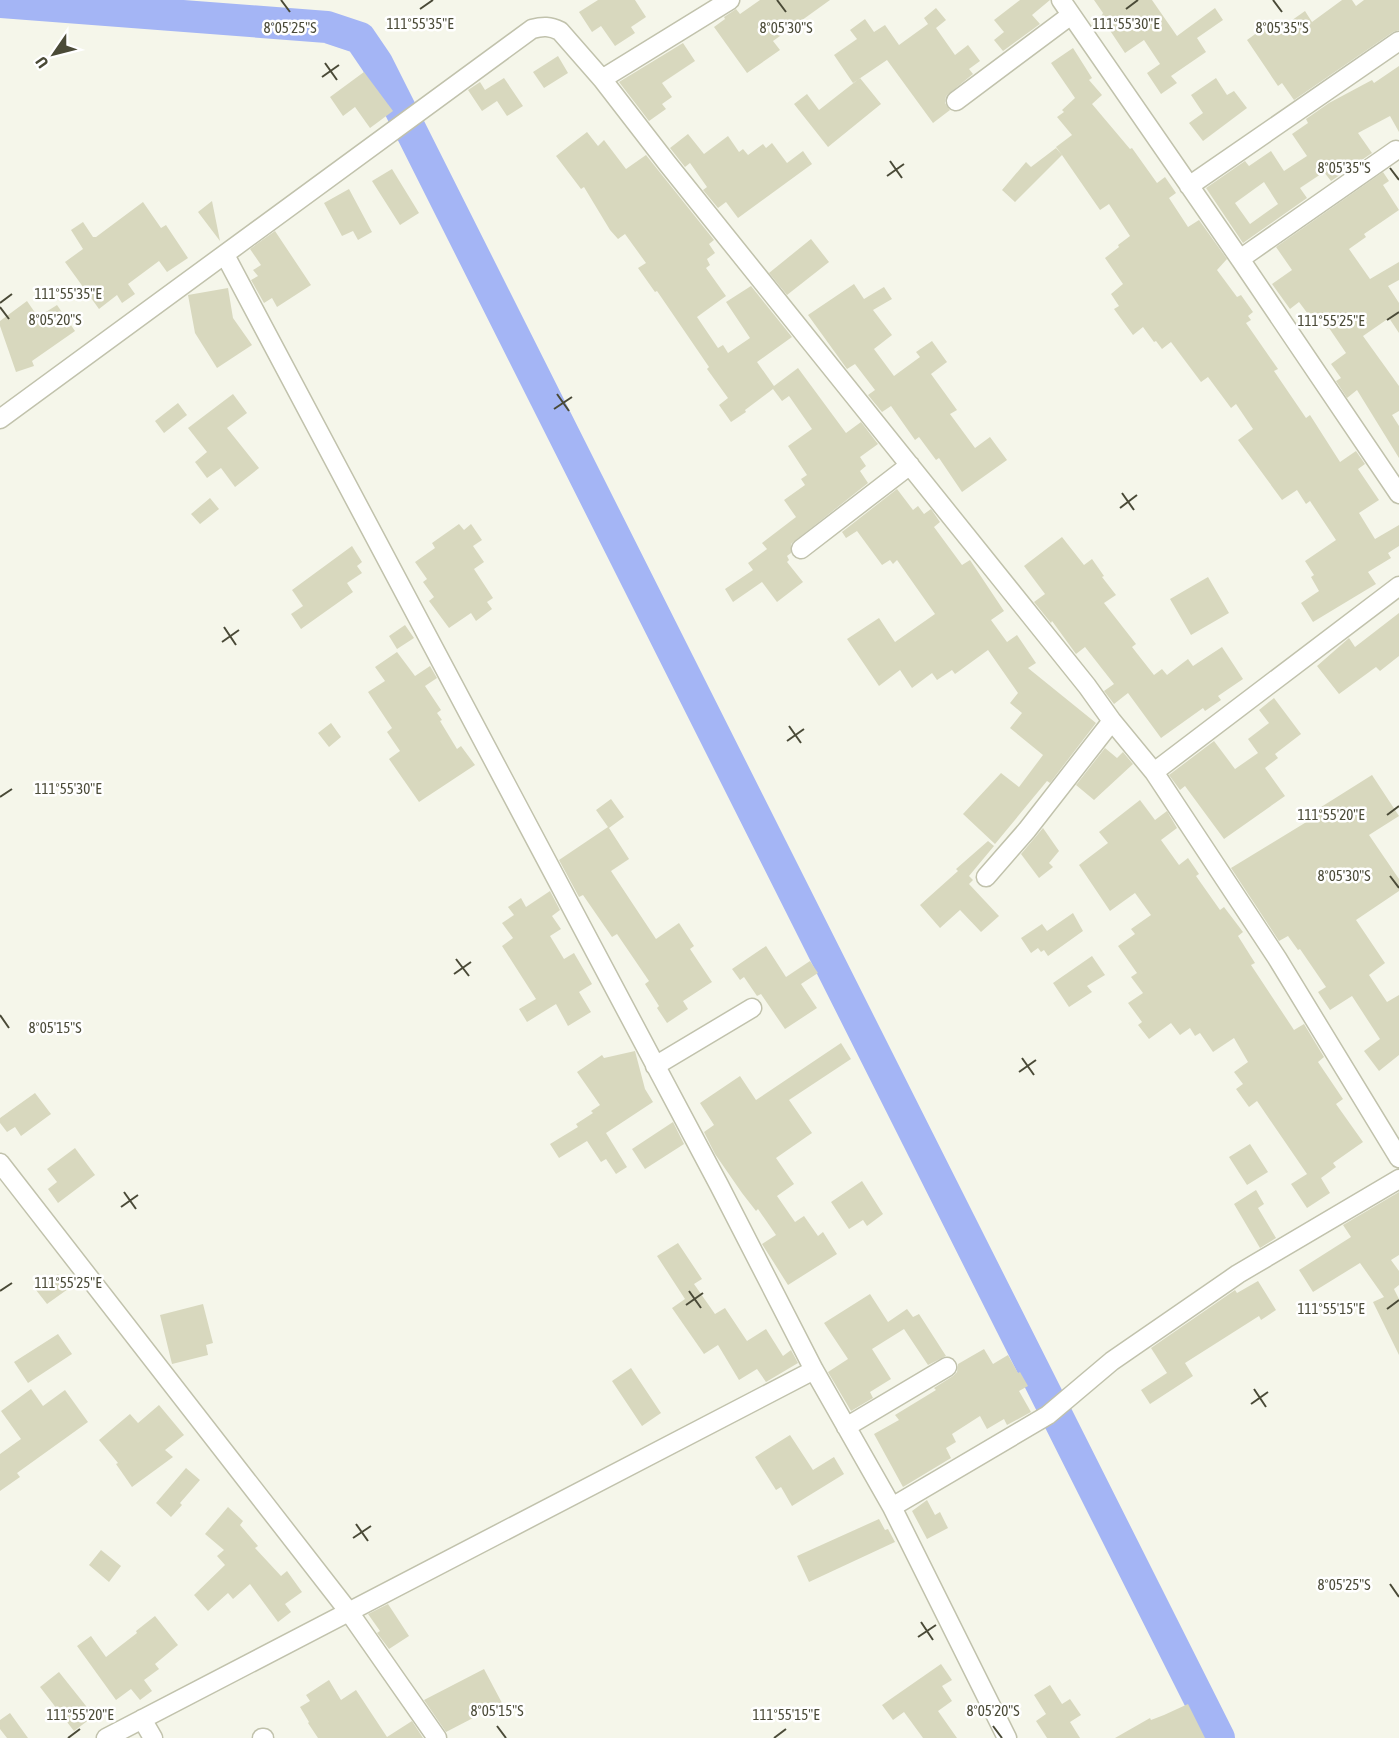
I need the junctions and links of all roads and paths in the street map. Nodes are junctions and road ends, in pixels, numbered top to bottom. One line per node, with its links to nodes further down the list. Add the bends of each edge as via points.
1 (730, 0): 4 (street)
2 (1066, 7): 5 (street); 7 (street)
3 (1399, 41): 7 (street)
4 (602, 79): 8 (street, via 560,32 554,28 532,29); 11 (street)
5 (956, 101)
6 (1396, 150): 9 (street)
7 (1189, 186): 9 (street)
8 (225, 255): 10 (street); 19 (street)
9 (1240, 259): 12 (street)
10 (0, 419)
11 (910, 465): 13 (street); 15 (street)
12 (1399, 494)
13 (801, 549)
14 (1399, 586): 16 (street)
15 (1112, 721): 16 (street); 17 (street)
16 (1154, 772): 20 (street, via 1277,958)
17 (986, 877)
18 (752, 1008): 19 (street)
19 (655, 1066): 24 (street)
20 (1399, 1158)
21 (0, 1163): 27 (street)
22 (1399, 1179): 26 (street, via 1238,1274 1147,1335 1048,1415)
23 (947, 1367): 25 (street)
24 (814, 1370): 25 (street); 27 (street)
25 (846, 1427): 26 (street)
26 (892, 1507): 32 (street)
27 (349, 1612): 28 (street); 31 (street)
28 (142, 1719): 29 (street); 30 (street)
29 (106, 1738)
30 (153, 1738)
31 (437, 1738)
32 (1006, 1738)

